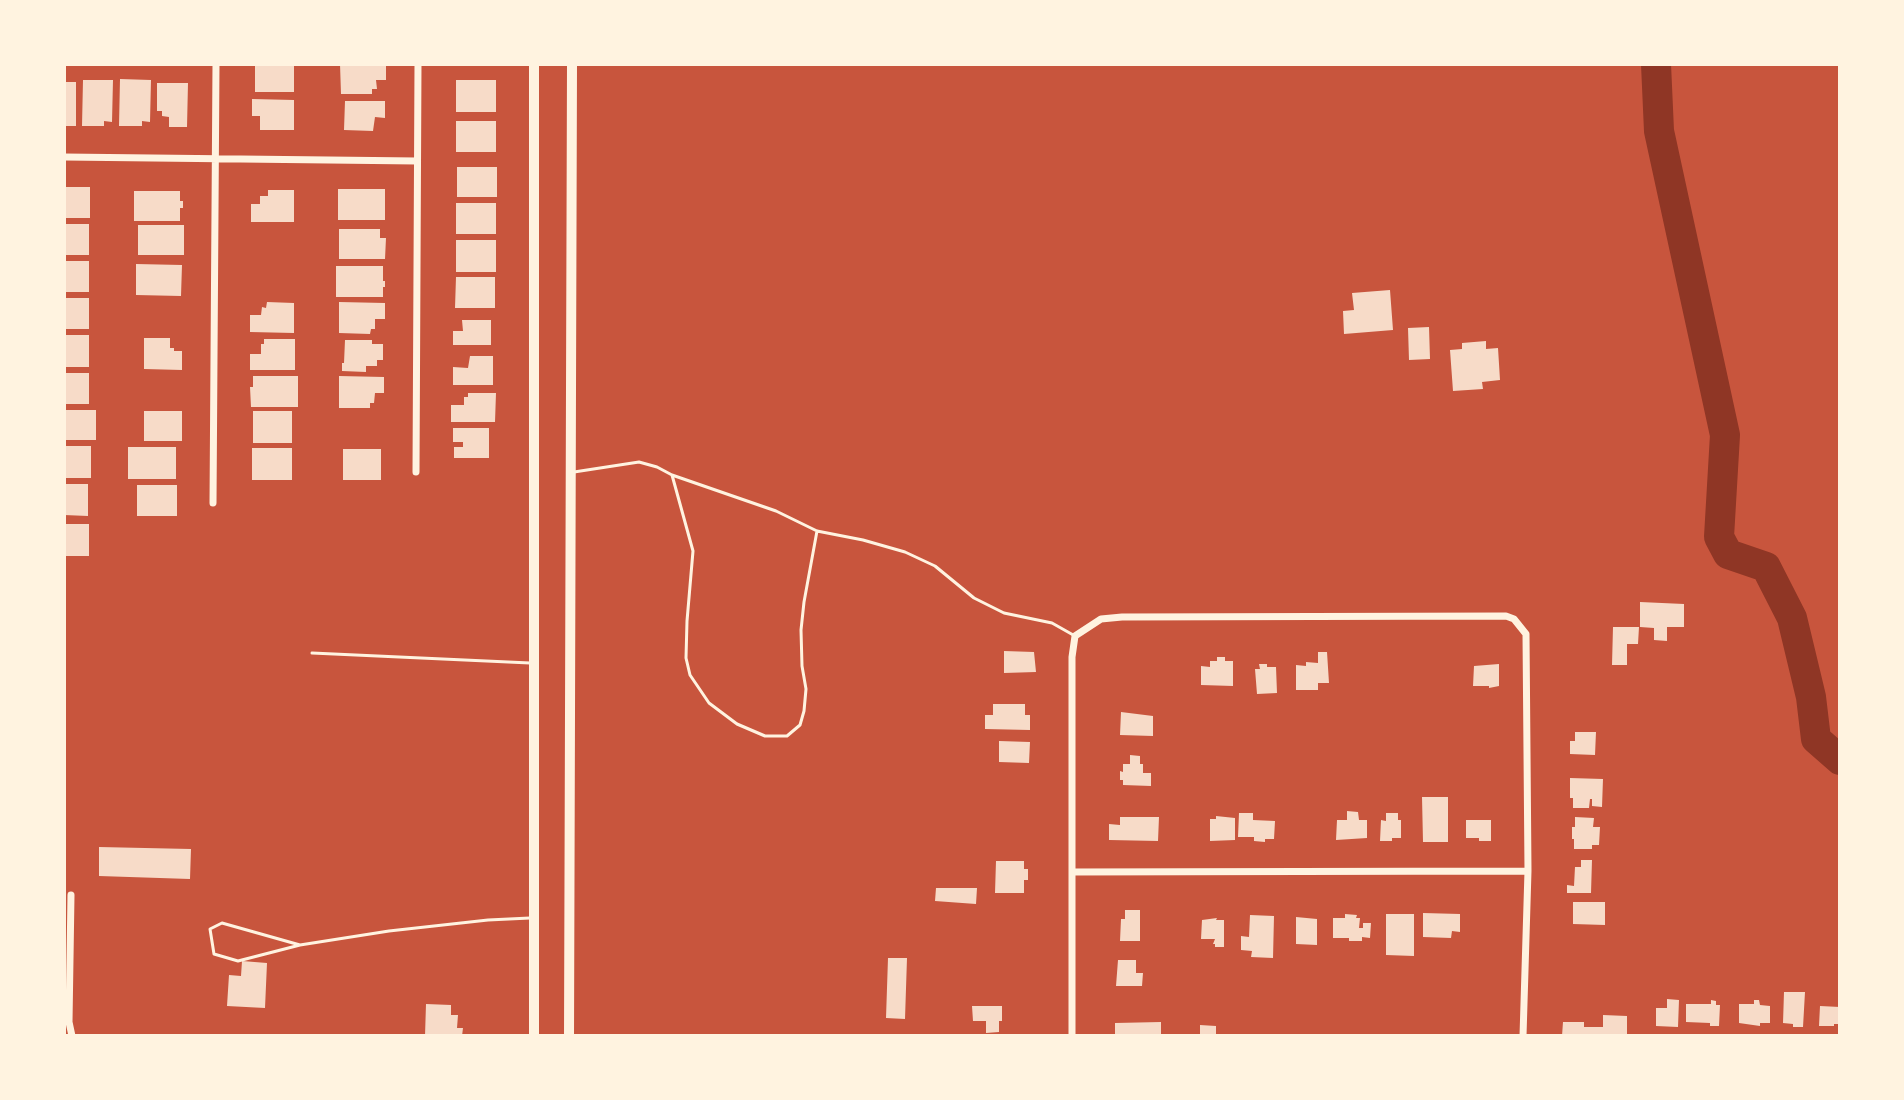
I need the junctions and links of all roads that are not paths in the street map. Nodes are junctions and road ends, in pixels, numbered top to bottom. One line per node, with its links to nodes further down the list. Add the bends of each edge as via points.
1 (216, 64): 6 (street)
2 (418, 64): 7 (street)
3 (534, 64): 15 (main road)
4 (572, 64): 9 (main road)
5 (64, 157): 6 (street)
6 (216, 159): 7 (street); 11 (street)
7 (417, 161): 8 (street)
8 (416, 472)
9 (570, 472): 10 (lane, via 639,462); 23 (main road)
10 (672, 475): 12 (lane); 12 (lane, via 693,551 686,658 690,675 709,703 765,736 787,736 800,725 804,711 801,630)
11 (213, 503)
12 (817, 531): 13 (lane, via 905,552 1004,613 1052,623)
13 (1075, 636): 16 (street, via 1101,619 1122,617 1514,619 1526,634); 17 (street)
14 (312, 653): 15 (lane)
15 (534, 663): 19 (main road)
16 (1528, 871): 17 (street); 25 (street)
17 (1072, 872): 24 (street)
18 (71, 895): 21 (street)
19 (534, 918): 20 (lane); 22 (main road)
20 (300, 945): 20 (lane, via 238,961 214,954 210,929 222,923)
21 (72, 1036)
22 (534, 1036)
23 (569, 1036)
24 (1072, 1036)
25 (1523, 1036)

